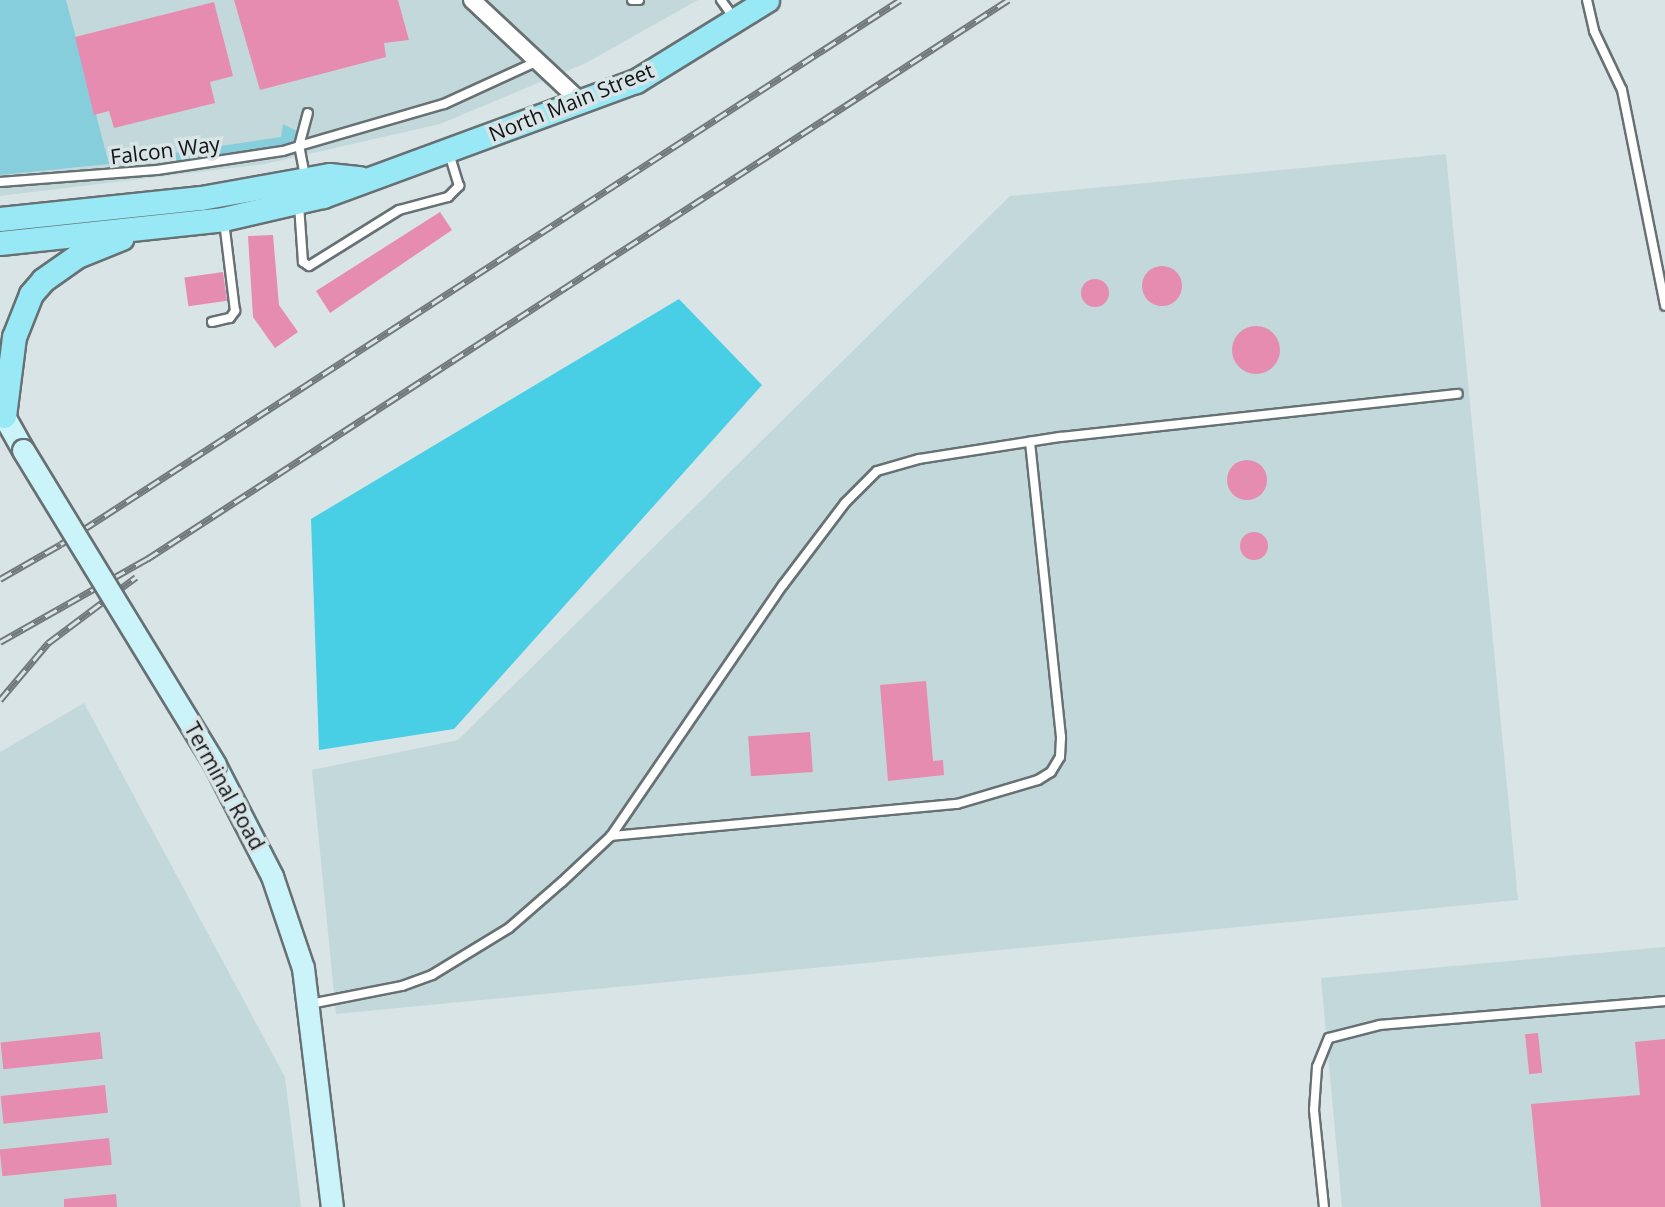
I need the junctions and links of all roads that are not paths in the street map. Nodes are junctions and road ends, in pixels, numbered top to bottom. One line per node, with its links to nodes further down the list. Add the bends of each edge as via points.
1 (472, 0): 8 (street)
2 (632, 0): 3 (lane)
3 (639, 0)
4 (721, 0): 7 (lane)
5 (767, 0): 7 (main road, North Main Street)
6 (1587, 0): 18 (lane, via 1594,31 1622,90)
7 (736, 20): 9 (main road, North Main Street, via 636,81)
8 (538, 61): 9 (street); 11 (lane, Falcon Way, via 444,104)
9 (582, 103): 12 (main road, North Main Street)
10 (308, 113): 11 (lane)
11 (299, 146): 13 (lane, Falcon Way, via 157,170); 14 (lane)
12 (448, 151): 14 (main road, North Main Street, via 323,196); 14 (lane, via 459,186 448,197 399,210 309,266 303,262)
13 (0, 182)
14 (303, 190): 15 (main road, North Main Street); 16 (main road, North Main Street)
15 (0, 219)
16 (223, 219): 17 (main road, North Main Street); 19 (lane, via 235,311 230,318); 21 (main road, via 114,240 77,256 43,280 31,295 13,337)
17 (0, 243)
18 (1665, 306)
19 (212, 322)
20 (1458, 394): 22 (lane)
21 (1, 412): 25 (main road, Terminal Road, bridge, via 215,765 272,876)
22 (1030, 442): 23 (lane, via 919,459 877,471 863,483 776,595); 23 (lane, via 1061,737 1060,757 1051,772 957,804)
23 (611, 836): 25 (lane, via 509,928 456,962 402,986)
24 (1665, 1001): 27 (lane, via 1380,1025 1329,1038 1317,1068 1314,1110)
25 (310, 1004): 26 (main road, Terminal Road)
26 (332, 1207)
27 (1324, 1207)

